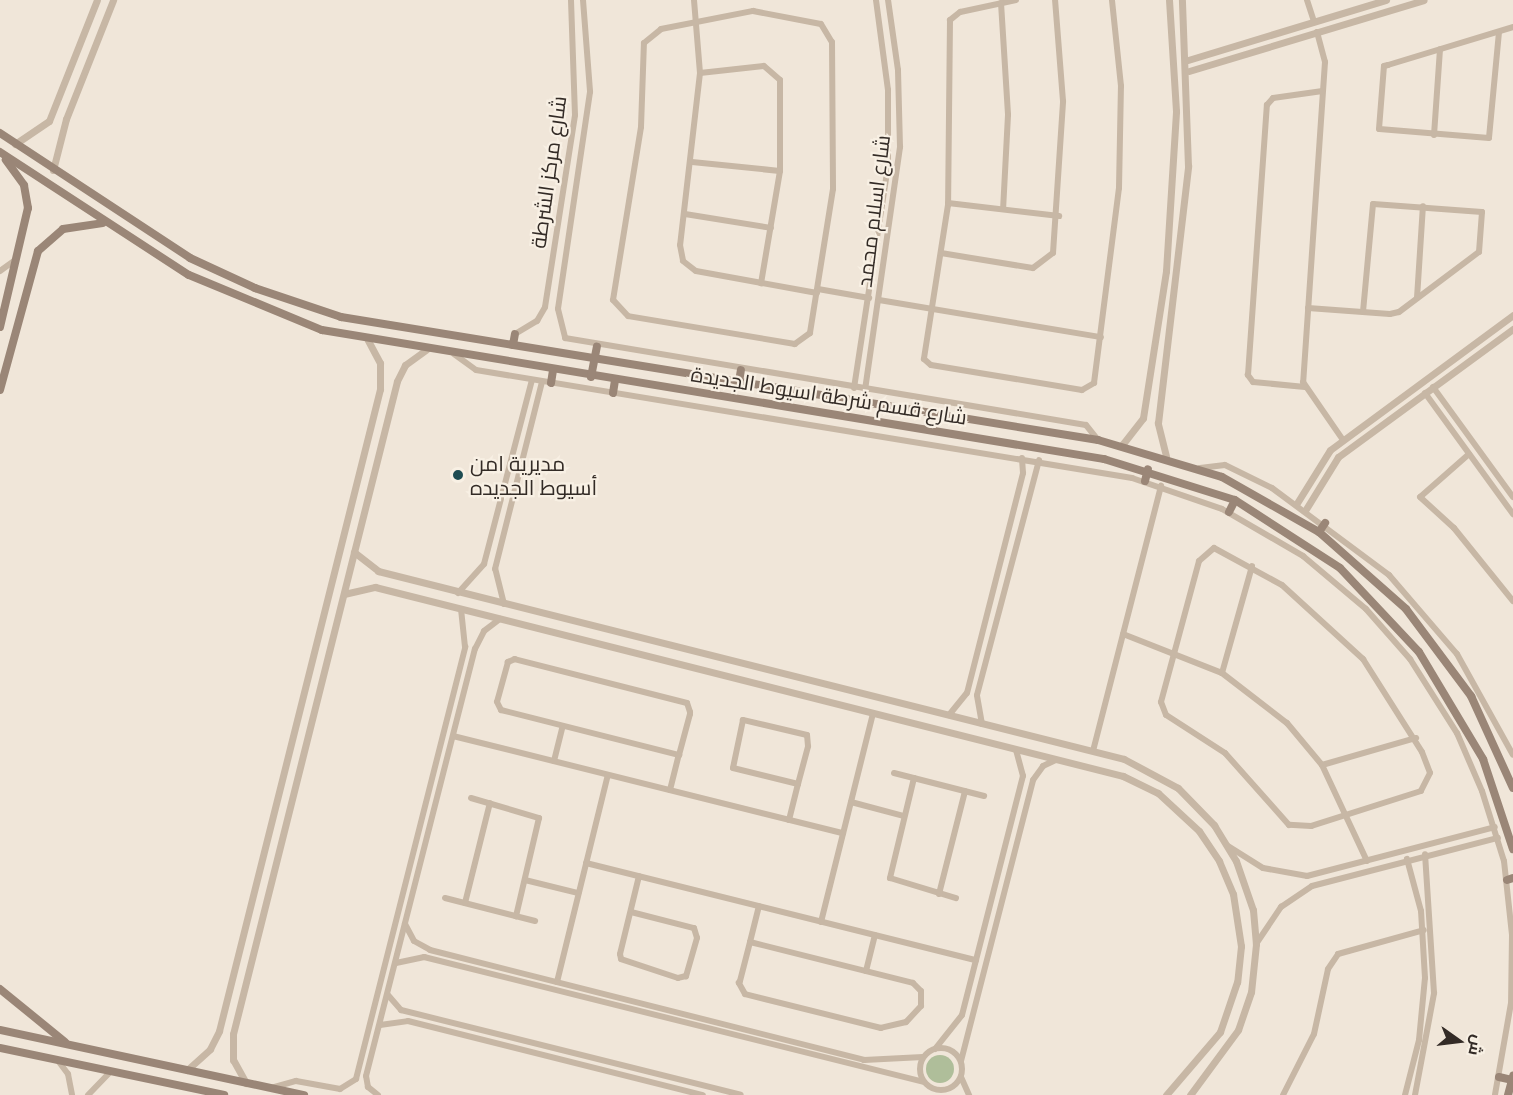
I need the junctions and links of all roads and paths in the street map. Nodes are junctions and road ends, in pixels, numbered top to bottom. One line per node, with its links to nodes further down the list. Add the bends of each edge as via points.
1 (97, 0): 33 (street, via 50,121)
2 (113, 0): 36 (street, via 66,119)
3 (571, 0): 66 (street, شارع مركز الشرطة, via 575,115 545,307 530,327)
4 (583, 0): 70 (street, شارع مركز الشرطة, via 590,92 557,316 561,333 570,342)
5 (694, 0): 20 (street)
6 (876, 0): 45 (street, شارع اسلام محمد, via 889,138)
7 (888, 0): 46 (street, شارع اسلام محمد, via 901,122)
8 (1016, 0): 16 (street)
9 (1055, 0): 42 (street, via 1063,101)
10 (1112, 0): 67 (street, via 1121,86 1120,171)
11 (1169, 0): 30 (street)
12 (1182, 0): 25 (street)
13 (1307, 0): 19 (street)
14 (1386, 0): 17 (street)
15 (1424, 0): 18 (street)
16 (1001, 3): 38 (street, via 960,12 950,20); 40 (street, via 1008,115)
17 (1362, 7): 18 (street); 19 (street)
18 (1366, 18): 22 (street)
19 (1314, 22): 25 (street)
20 (697, 23): 27 (street); 54 (street, via 761,12 814,21 831,35 837,134); 54 (street, via 654,32 644,43 641,127 616,307 628,316 795,344 810,333)
21 (1513, 27): 23 (street)
22 (1317, 32): 26 (street); 28 (street, via 1325,58)
23 (1499, 32): 24 (street); 32 (street, via 1491,135)
24 (1440, 49): 32 (street); 32 (street, via 1382,68 1377,123 1382,131)
25 (1188, 60): 26 (street)
26 (1189, 71): 29 (street)
27 (700, 73): 35 (street); 37 (street, via 756,66 773,71 782,91)
28 (1323, 91): 61 (street); 83 (street, via 1273,98 1267,105 1248,375 1253,382)
29 (1189, 112): 30 (street); 98 (street, via 1183,239 1158,423)
30 (1176, 113): 96 (street, via 1174,189 1155,348 1143,418)
31 (0, 133): 33 (main road, شارع قسم شرطة اسيوط الجديدة)
32 (1434, 135)
33 (15, 144): 36 (main road, شارع قسم شرطة اسيوط الجديدة)
34 (0, 153): 43 (main road, شارع قسم شرطة اسيوط الجديدة); 48 (main road, via 27,196)
35 (692, 162): 37 (street); 41 (street)
36 (53, 170): 51 (main road, شارع قسم شرطة اسيوط الجديدة, via 162,242)
37 (780, 171): 44 (street)
38 (948, 203): 40 (street); 47 (street)
39 (1423, 206): 57 (street); 57 (street, via 1480,211 1485,217 1479,252); 62 (street, via 1371,206)
40 (1003, 209): 42 (street)
41 (685, 214): 44 (street); 52 (street, via 680,253 689,268)
42 (1059, 216): 47 (street, via 1053,253 1033,268)
43 (104, 223): 49 (main road, via 63,229); 55 (main road, شارع قسم شرطة اسيوط الجديدة)
44 (771, 228): 52 (street)
45 (878, 245): 46 (street); 56 (street, شارع اسلام محمد)
46 (888, 246): 58 (street, شارع اسلام محمد)
47 (941, 253): 60 (street)
48 (18, 257): 49 (main road, via 25,253); 50 (street); 64 (main road)
49 (34, 259): 86 (main road)
50 (0, 271)
51 (237, 280): 53 (main road, شارع قسم شرطة اسيوط الجديدة); 55 (main road)
52 (761, 283): 54 (street)
53 (255, 288): 59 (main road); 69 (main road, شارع قسم شرطة اسيوط الجديدة, via 341,317)
54 (817, 291): 56 (street)
55 (229, 295): 59 (main road, شارع قسم شرطة اسيوط الجديدة)
56 (869, 298): 85 (street, شارع اسلام محمد)
57 (1417, 298): 62 (street, via 1394,314)
58 (879, 300): 60 (street); 87 (street, شارع اسلام محمد)
59 (248, 303): 68 (main road, شارع قسم شرطة اسيوط الجديدة)
60 (930, 308): 67 (street); 67 (street, via 924,356 931,365 1085,390 1094,383)
61 (1308, 308): 62 (street); 83 (street)
62 (1363, 312)
63 (1513, 315): 90 (street)
64 (1, 320)
65 (1513, 329): 84 (street)
66 (515, 334): 69 (main road)
67 (1101, 337)
68 (368, 340): 71 (main road, شارع قسم شرطة اسيوط الجديدة); 134 (street, via 380,363 380,389)
69 (513, 345): 73 (main road, شارع قسم شرطة اسيوط الجديدة)
70 (597, 347): 73 (main road); 75 (street)
71 (426, 350): 72 (main road, شارع قسم شرطة اسيوط الجديدة); 114 (street, via 400,373)
72 (454, 354): 76 (main road, شارع قسم شرطة اسيوط الجديدة); 78 (street, via 473,370)
73 (595, 359): 74 (main road, شارع قسم شرطة اسيوط الجديدة); 77 (main road)
74 (646, 367): 81 (main road, شارع قسم شرطة اسيوط الجديدة); 82 (main road)
75 (741, 370): 81 (main road); 85 (street)
76 (553, 371): 77 (main road, شارع قسم شرطة اسيوط الجديدة); 80 (main road)
77 (591, 377): 79 (main road, شارع قسم شرطة اسيوط الجديدة)
78 (532, 380): 80 (street); 118 (street, via 484,564)
79 (615, 380): 82 (main road, شارع قسم شرطة اسيوط الجديدة); 88 (main road)
80 (546, 382): 88 (street); 121 (street, via 495,569 494,584)
81 (739, 382): 91 (main road, شارع قسم شرطة اسيوط الجديدة)
82 (642, 384): 93 (main road, شارع قسم شرطة اسيوط الجديدة)
83 (1305, 387): 95 (street)
84 (1433, 387): 89 (street); 106 (street)
85 (854, 388): 87 (street)
86 (0, 390)
87 (864, 390): 94 (street, via 1086,425)
88 (613, 393): 99 (street)
89 (1425, 393): 92 (street); 97 (street)
90 (1383, 411): 92 (street); 95 (street)
91 (932, 413): 93 (main road); 94 (main road, شارع قسم شرطة اسيوط الجديدة)
92 (1389, 419): 109 (street, via 1332,463)
93 (930, 427): 102 (main road, شارع قسم شرطة اسيوط الجديدة)
94 (1098, 440): 96 (main road, شارع قسم شرطة اسيوط الجديدة)
95 (1343, 440): 108 (street, via 1323,457)
96 (1122, 445): 98 (main road, شارع قسم شرطة اسيوط الجديدة)
97 (1469, 454): 111 (street); 120 (street, via 1420,497 1454,528)
98 (1166, 456): 101 (main road, شارع قسم شرطة اسيوط الجديدة)
99 (1022, 458): 100 (street); 133 (street, via 967,693)
100 (1039, 460): 103 (street); 137 (street, via 977,695)
101 (1200, 468): 104 (main road); 108 (street, via 1225,465); 113 (main road, شارع قسم شرطة اسيوط الجديدة, via 1264,498)
102 (1148, 469): 103 (main road); 104 (main road, شارع قسم شرطة اسيوط الجديدة)
103 (1145, 481): 105 (street)
104 (1193, 484): 107 (main road, شارع قسم شرطة اسيوط الجديدة)
105 (1161, 486): 110 (street); 125 (street)
106 (1513, 497)
107 (1235, 500): 110 (main road); 117 (main road, شارع قسم شرطة اسيوط الجديدة)
108 (1297, 503): 109 (street)
109 (1306, 509): 112 (street)
110 (1229, 512): 164 (street, via 1303,556 1389,633 1457,733)
111 (1513, 514)
112 (1325, 523): 113 (main road); 144 (street, via 1381,568 1434,623 1479,689)
113 (1319, 532): 115 (main road, شارع قسم شرطة اسيوط الجديدة)
114 (354, 552): 118 (street, via 373,570); 119 (street)
115 (1350, 556): 117 (main road); 152 (main road, شارع قسم شرطة اسيوط الجديدة, via 1406,609 1454,670)
116 (1252, 566): 127 (street, via 1222,548 1202,554); 128 (street); 140 (street, via 1339,632 1382,682)
117 (1340, 568): 172 (main road, شارع قسم شرطة اسيوط الجديدة, via 1397,625 1457,709 1495,787)
118 (458, 592): 121 (street)
119 (344, 594): 122 (street, via 370,586); 136 (street)
120 (1513, 601)
121 (504, 605): 124 (street)
122 (461, 609): 123 (street); 129 (street, via 467,639)
123 (501, 619): 126 (street); 130 (street, via 477,643)
124 (610, 631): 126 (street); 131 (street)
125 (1123, 633): 127 (street); 142 (street)
126 (606, 646): 132 (street)
127 (1174, 650): 128 (street); 160 (street, via 1161,702 1166,715 1225,753 1288,825 1304,828)
128 (1222, 673): 147 (street, via 1287,723)
129 (454, 693): 130 (street); 169 (street)
130 (463, 696): 139 (street)
131 (898, 703): 133 (street); 135 (street)
132 (873, 713): 135 (street); 158 (street)
133 (949, 716): 137 (street)
134 (298, 717): 136 (street); 222 (street, via 219,1031 210,1049)
135 (896, 719): 141 (street)
136 (312, 720): 231 (street, via 232,1042 233,1060)
137 (982, 724): 142 (street)
138 (563, 726): 143 (street); 143 (street, via 498,707 510,660 685,701 690,712); 146 (street)
139 (453, 736): 146 (street); 170 (street)
140 (1416, 738): 147 (street); 160 (street, via 1430,773 1421,791)
141 (1016, 750): 145 (street); 165 (street, via 1023,776)
142 (1093, 751): 159 (street, via 1158,775)
143 (679, 754): 153 (street)
144 (1513, 754)
145 (1056, 760): 162 (street, via 1135,781); 167 (street, via 1034,776)
146 (554, 761): 149 (street)
147 (1322, 765): 160 (street)
148 (894, 773): 150 (street)
149 (608, 775): 153 (street); 176 (street)
150 (914, 778): 154 (street); 161 (street)
151 (798, 784): 151 (street, via 809,742 805,733 743,720 733,768); 163 (street)
152 (1513, 788)
153 (669, 790): 163 (street)
154 (965, 791): 155 (street); 185 (street)
155 (984, 796)
156 (471, 798): 157 (street)
157 (490, 802): 182 (street, via 539,818); 188 (street)
158 (851, 802): 161 (street); 166 (street)
159 (1199, 807): 162 (street); 171 (street)
160 (1348, 814): 175 (street)
161 (904, 816): 185 (street, via 891,878)
162 (1188, 818): 215 (street, via 1227,877 1240,928 1235,991)
163 (789, 820): 166 (street)
164 (1495, 827): 168 (street); 175 (street)
165 (1009, 831): 167 (street); 199 (street)
166 (843, 833): 193 (street)
167 (1019, 834): 206 (street)
168 (1498, 838): 173 (street); 181 (street)
169 (416, 843): 170 (street); 224 (street)
170 (425, 845): 194 (street)
171 (1228, 846): 180 (street, via 1263,868); 198 (street, via 1249,893)
172 (1513, 849)
173 (1425, 855): 174 (street); 177 (street)
174 (1407, 859): 178 (street); 183 (street)
175 (1367, 861): 180 (street)
176 (586, 863): 179 (street); 184 (street)
177 (1424, 865): 178 (street); 246 (street, via 1434,982)
178 (1412, 868): 195 (street)
179 (639, 876): 189 (street); 190 (street)
180 (1303, 876): 183 (street)
181 (1510, 879): 228 (street, via 1512,980)
182 (525, 880): 184 (street); 191 (street)
183 (1306, 889): 198 (street, via 1281,907)
184 (578, 893): 204 (street)
185 (939, 894): 187 (street)
186 (445, 898): 188 (street)
187 (956, 898)
188 (465, 903): 191 (street)
189 (759, 906): 193 (street); 197 (street)
190 (631, 912): 190 (street, via 622,962 678,978 686,975 694,928)
191 (516, 916): 192 (street)
192 (535, 921)
193 (821, 922): 196 (street)
194 (405, 924): 200 (street); 201 (street, via 424,948)
195 (1424, 930): 244 (street, via 1338,954 1328,969 1314,1034); 245 (street, via 1422,1019)
196 (875, 935): 199 (street); 202 (street)
197 (750, 942): 202 (street); 202 (street, via 739,984 745,994 875,1027 896,1026 915,1015 922,1001 917,985)
198 (1256, 944): 217 (street, via 1247,1007)
199 (976, 960): 205 (street)
200 (396, 963): 203 (street, via 424,957); 208 (street)
201 (514, 971): 203 (street); 204 (street)
202 (866, 971)
203 (512, 980): 212 (street)
204 (557, 982): 210 (street)
205 (969, 984): 206 (street); 216 (street, via 957,1026)
206 (980, 987): 220 (street)
207 (0, 989): 213 (main road)
208 (388, 994): 209 (street); 221 (street, via 401,1010)
209 (380, 1025): 225 (street, via 408,1021); 226 (street)
210 (736, 1027): 212 (street); 218 (street, via 871,1061)
211 (0, 1030): 213 (main road)
212 (734, 1036): 230 (street)
213 (70, 1046): 222 (main road)
214 (0, 1048): 219 (main road)
215 (1211, 1048): 217 (street); 242 (street)
216 (934, 1049): 218 (street); 220 (street, via 950,1050)
217 (1224, 1056): 243 (street)
218 (923, 1057): 230 (street)
219 (56, 1059): 223 (main road); 234 (street, via 68,1074)
220 (961, 1061): 227 (street)
221 (622, 1065): 225 (street); 240 (street)
222 (187, 1070): 231 (main road)
223 (111, 1071): 235 (street); 236 (main road)
224 (358, 1074): 226 (street); 232 (street, via 340,1089 296,1081)
225 (619, 1074): 239 (street)
226 (366, 1076): 238 (street, via 368,1088)
227 (961, 1077): 233 (street); 241 (street)
228 (1499, 1077): 229 (main road); 247 (street)
229 (1513, 1078): 248 (main road)
230 (924, 1082): 233 (street)
231 (246, 1083): 232 (main road)
232 (270, 1091): 237 (main road)
233 (945, 1093)
234 (72, 1095)
235 (88, 1095)
236 (224, 1095)
237 (304, 1095)
238 (378, 1095)
239 (703, 1095)
240 (741, 1095)
241 (969, 1095)
242 (1166, 1095)
243 (1190, 1095)
244 (1282, 1095)
245 (1405, 1095)
246 (1415, 1095)
247 (1495, 1095)
248 (1508, 1095)

